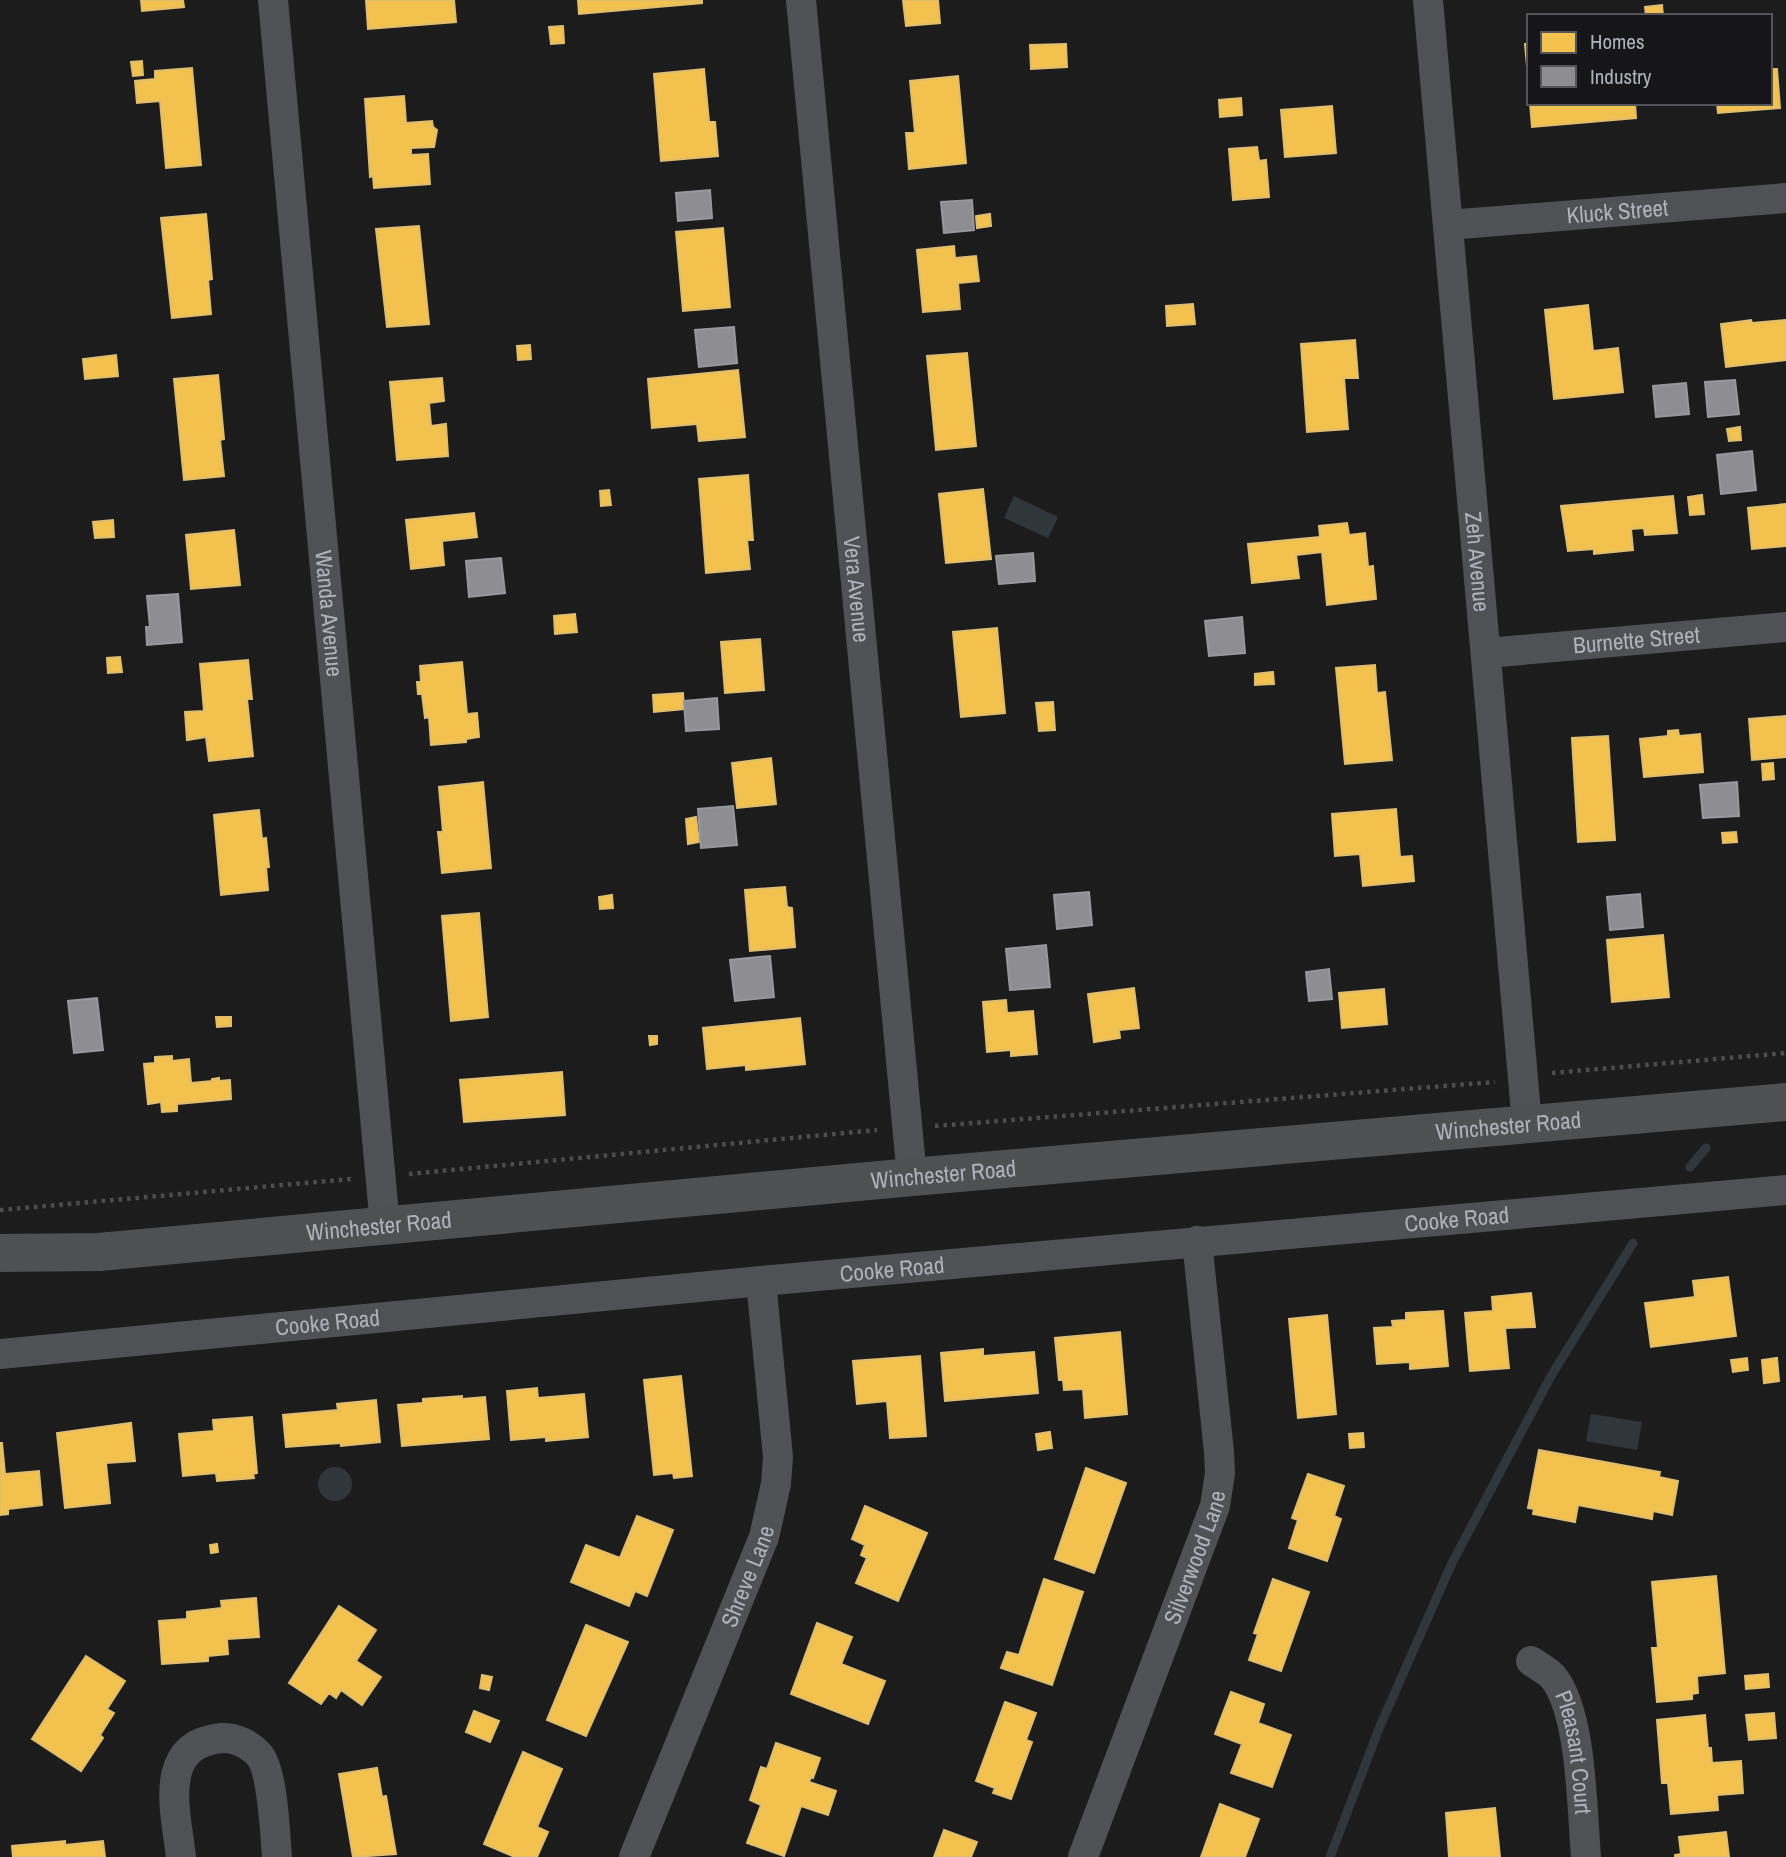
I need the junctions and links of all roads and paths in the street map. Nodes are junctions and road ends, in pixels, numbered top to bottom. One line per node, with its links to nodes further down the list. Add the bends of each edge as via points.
1 (273, 0): 12 (street, Wanda Avenue)
2 (801, 0): 10 (street, Vera Avenue)
3 (1428, 0): 5 (street, Zeh Avenue)
4 (1786, 198): 5 (street, Kluck Street)
5 (1448, 225): 7 (street, Zeh Avenue)
6 (1786, 628): 7 (street, Burnette Street)
7 (1486, 653): 9 (street, Zeh Avenue)
8 (1786, 1102): 9 (main road, Winchester Road)
9 (1527, 1124): 10 (main road, Winchester Road)
10 (912, 1177): 12 (main road, Winchester Road)
11 (1786, 1190): 13 (street, Cooke Road)
12 (385, 1226): 14 (main road, Winchester Road)
13 (1198, 1241): 17 (street, Cooke Road); 23 (street, Silverwood Lane, via 1219,1452 1215,1506)
14 (99, 1252): 15 (main road, Winchester Road); 16 (main road, Winchester Road)
15 (0, 1253)
16 (0, 1271)
17 (761, 1281): 18 (street, Cooke Road); 22 (street, Shreve Lane, via 777,1429 771,1511)
18 (0, 1354)
19 (1531, 1661): 24 (street, Pleasant Court, via 1552,1676 1574,1725)
20 (181, 1857): 21 (street, via 173,1788 177,1770 184,1755 197,1744 228,1738 260,1756 268,1773)
21 (277, 1857)
22 (634, 1857)
23 (1083, 1857)
24 (1586, 1857)

